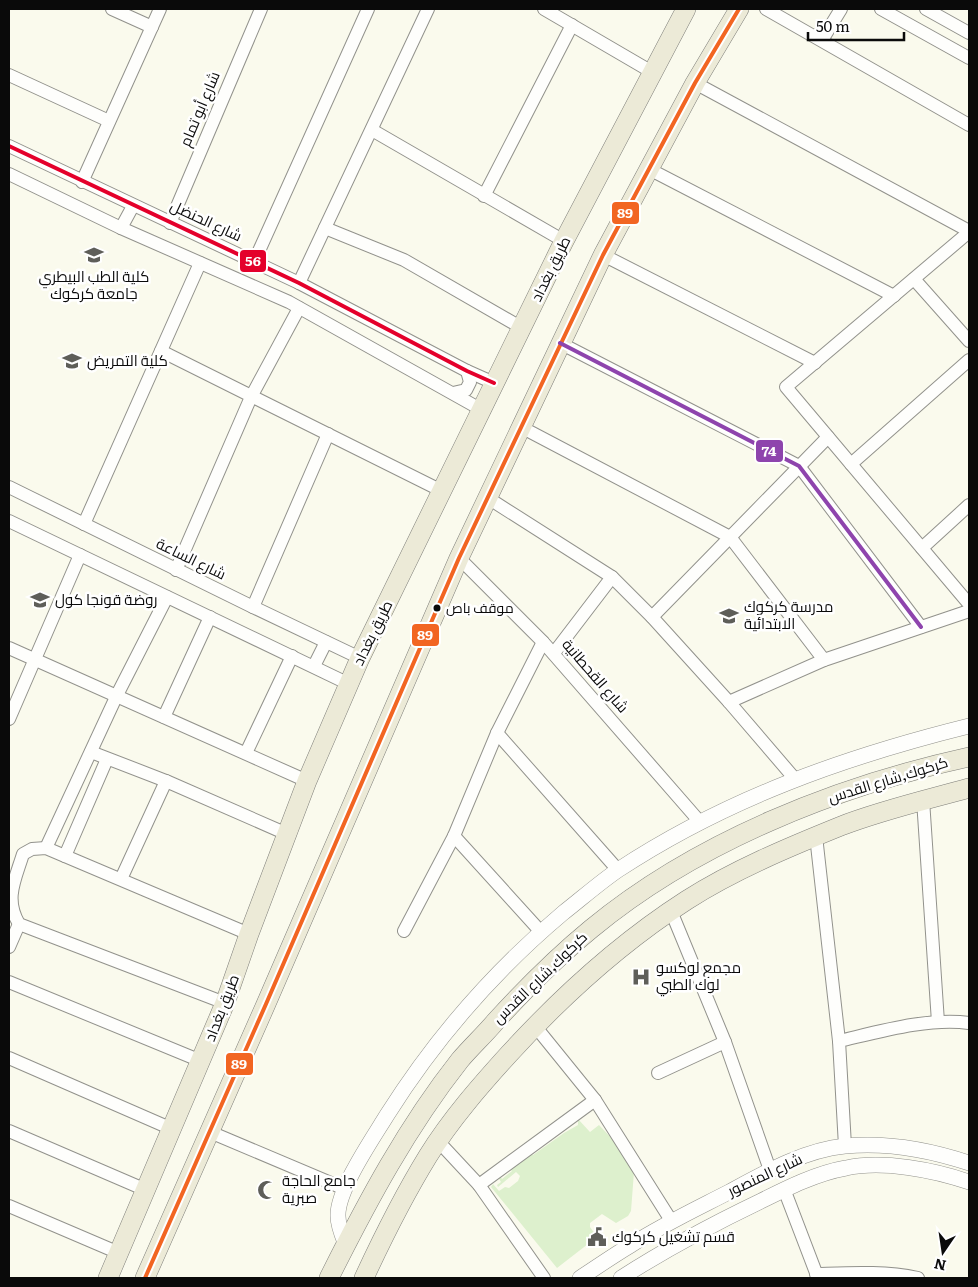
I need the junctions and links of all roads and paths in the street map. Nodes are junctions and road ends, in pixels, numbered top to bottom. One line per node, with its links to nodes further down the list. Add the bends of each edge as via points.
1 (112, 9): 14 (street)
2 (160, 9): 14 (street)
3 (261, 9): 30 (street, شارع أبو تمام)
4 (368, 9): 36 (street)
5 (428, 9): 23 (street)
6 (544, 9): 13 (street)
7 (686, 9): 18 (main road, طريق بغداد)
8 (739, 9): 20 (main road)
9 (766, 9): 16 (street)
10 (841, 9): 16 (street)
11 (882, 9): 17 (street)
12 (926, 9): 15 (street)
13 (572, 25): 18 (street); 28 (street)
14 (152, 27): 21 (street)
15 (969, 33)
16 (822, 40): 22 (street)
17 (969, 58)
18 (652, 72): 34 (main road, طريق بغداد)
19 (9, 75): 21 (street)
20 (695, 83): 25 (main road); 33 (street)
21 (109, 121): 27 (street)
22 (969, 125)
23 (372, 130): 28 (street); 32 (street)
24 (9, 146): 27 (street, شارع الحنضل)
25 (649, 169): 35 (main road); 40 (street)
26 (9, 174): 31 (street)
27 (82, 182): 29 (street, شارع الحنضل)
28 (484, 196): 34 (street)
29 (133, 206): 30 (street, شارع الحنضل); 31 (street)
30 (170, 223): 36 (street, شارع الحنضل)
31 (121, 228): 37 (street)
32 (325, 228): 39 (street); 42 (street, via 404,260)
33 (969, 231): 38 (street)
34 (564, 241): 42 (main road, طريق بغداد)
35 (603, 255): 44 (main road); 47 (street)
36 (254, 262): 39 (street, شارع الحنضل)
37 (200, 263): 41 (street); 45 (street)
38 (914, 279): 40 (street); 43 (street)
39 (299, 283): 48 (street, شارع الحنضل)
40 (894, 296): 47 (street)
41 (299, 308): 50 (street); 51 (street)
42 (522, 328): 49 (main road, طريق بغداد)
43 (969, 341)
44 (560, 343): 53 (main road); 57 (street)
45 (160, 351): 51 (street); 63 (street)
46 (969, 360): 56 (street)
47 (815, 363): 55 (street, via 786,387)
48 (467, 371): 49 (street, شارع الحنضل); 50 (street, via 470,382 466,390)
49 (494, 383): 52 (main road, طريق بغداد)
50 (453, 393): 52 (street)
51 (252, 397): 54 (street); 68 (street)
52 (482, 410): 59 (main road, طريق بغداد)
53 (521, 427): 60 (main road); 64 (street)
54 (328, 434): 59 (street); 72 (street)
55 (828, 437): 56 (street); 57 (street)
56 (851, 464): 65 (street)
57 (799, 466): 64 (street); 76 (street)
58 (9, 488): 63 (street, شارع الساعة)
59 (442, 491): 82 (main road, طريق بغداد)
60 (488, 498): 67 (main road); 69 (street)
61 (969, 504): 65 (street)
62 (9, 521): 66 (street)
63 (84, 524): 68 (street, شارع الساعة)
64 (730, 537): 75 (street); 84 (street)
65 (922, 548): 71 (street)
66 (80, 555): 70 (street); 83 (street)
67 (459, 558): 78 (street, شارع القحطانية); 131 (main road)
68 (176, 570): 72 (street, شارع الساعة)
69 (612, 577): 75 (street); 80 (street)
70 (167, 597): 74 (street); 87 (street)
71 (969, 604)
72 (253, 607): 77 (street, شارع الساعة)
73 (969, 611): 76 (street)
74 (210, 617): 81 (street); 89 (street)
75 (652, 617): 88 (street)
76 (921, 627): 84 (street)
77 (326, 642): 82 (street, شارع الساعة); 85 (street)
78 (544, 642): 80 (street, شارع القحطانية); 92 (street)
79 (9, 648): 83 (street)
80 (554, 653): 102 (street, شارع القحطانية)
81 (292, 656): 85 (street); 94 (street)
82 (360, 658): 86 (main road, طريق بغداد)
83 (35, 660): 87 (street); 90 (street)
84 (824, 660): 88 (street)
85 (314, 666): 86 (street)
86 (349, 684): 98 (main road, طريق بغداد)
87 (117, 695): 89 (street); 93 (street)
88 (728, 702): 97 (street)
89 (164, 717): 94 (street)
90 (9, 720)
91 (969, 726): 97 (street, via 853,758)
92 (497, 733): 104 (street); 108 (street)
93 (91, 752): 96 (street); 106 (street)
94 (246, 754): 98 (street)
95 (969, 757): 125 (main road, كركوك,شارع القدس, via 815,802 752,829 691,861 640,892 551,963)
96 (108, 759): 99 (street); 107 (street)
97 (795, 779): 102 (street)
98 (307, 781): 103 (main road, طريق بغداد)
99 (166, 782): 103 (street); 109 (street)
100 (969, 788): 101 (main road, كركوك,شارع القدس)
101 (923, 800): 105 (main road, كركوك,شارع القدس); 118 (street)
102 (700, 822): 108 (street)
103 (287, 834): 114 (main road, طريق بغداد)
104 (454, 836): 112 (street); 113 (street)
105 (816, 836): 110 (main road, كركوك,شارع القدس, via 731,876); 121 (street)
106 (46, 848): 107 (street); 111 (street, via 32,849 23,854 11,892 13,914)
107 (65, 856): 109 (street)
108 (618, 870): 113 (street)
109 (121, 879): 114 (street)
110 (670, 911): 120 (main road, كركوك,شارع القدس, via 592,971); 122 (street)
111 (19, 924): 115 (street); 117 (street)
112 (404, 931)
113 (541, 932): 138 (street, via 490,982 432,1050 387,1116)
114 (249, 934): 117 (main road, طريق بغداد)
115 (9, 947)
116 (9, 982): 124 (street)
117 (225, 1003): 124 (main road, طريق بغداد)
118 (938, 1022): 119 (street); 121 (street)
119 (969, 1023)
120 (534, 1026): 127 (main road, كركوك,شارع القدس); 128 (street)
121 (839, 1041): 133 (street)
122 (725, 1042): 126 (street); 135 (street)
123 (9, 1058): 129 (street)
124 (201, 1060): 129 (main road, طريق بغداد)
125 (461, 1060): 127 (main road); 144 (main road, كركوك,شارع القدس, via 390,1163)
126 (658, 1072)
127 (484, 1081): 132 (main road, كركوك,شارع القدس)
128 (595, 1100): 137 (street); 142 (street)
129 (172, 1129): 140 (main road, طريق بغداد)
130 (9, 1131): 140 (street)
131 (210, 1132): 138 (street); 147 (main road)
132 (438, 1141): 137 (street); 148 (main road, كركوك,شارع القدس, via 410,1188)
133 (845, 1146): 134 (street, شارع المنصور, via 913,1149); 135 (street, شارع المنصور)
134 (969, 1163)
135 (770, 1170): 142 (street, شارع المنصور)
136 (969, 1182): 139 (street, شارع المنصور, via 877,1165 846,1168)
137 (479, 1185): 152 (street)
138 (345, 1189): 144 (street, via 338,1215)
139 (784, 1189): 146 (street, شارع المنصور); 149 (street)
140 (146, 1190): 145 (main road, طريق بغداد)
141 (9, 1206): 145 (street)
142 (672, 1222): 143 (street, شارع المنصور)
143 (632, 1244): 146 (street); 153 (street, شارع المنصور)
144 (346, 1245): 151 (main road, كركوك,شارع القدس)
145 (119, 1253): 150 (main road, طريق بغداد)
146 (647, 1262): 154 (street, شارع المنصور)
147 (148, 1275)
148 (368, 1276)
149 (817, 1276): 155 (street, via 870,1272)
150 (108, 1278)
151 (329, 1278)
152 (544, 1278)
153 (580, 1278)
154 (621, 1278)
155 (918, 1278)

